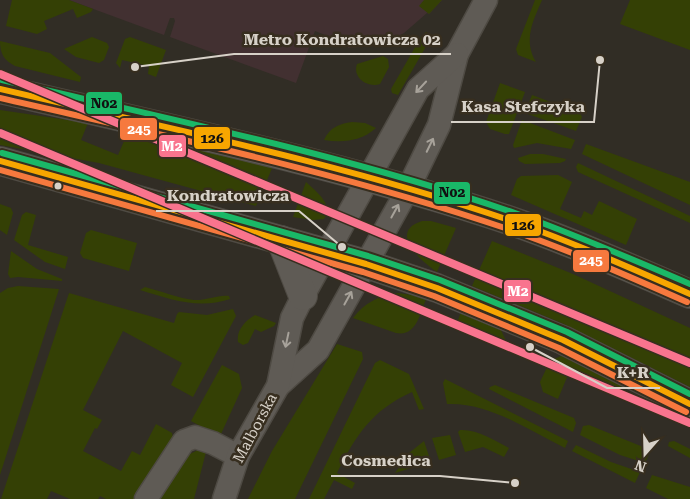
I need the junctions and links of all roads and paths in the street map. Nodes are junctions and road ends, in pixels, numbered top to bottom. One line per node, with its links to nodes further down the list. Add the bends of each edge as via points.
1 (486, 0): 2 (street)
2 (457, 54): 5 (street, Malborska, one-way to 5, via 418,89); 6 (street, Malborska, one-way to 2, via 439,125)
3 (0, 89): 5 (main road)
4 (0, 161): 7 (main road)
5 (368, 178): 6 (main road); 8 (street, Malborska)
6 (408, 189): 9 (street, Malborska, one-way to 6); 10 (main road, via 546,234)
7 (281, 240): 8 (main road); 11 (main road)
8 (326, 253): 9 (main road); 11 (street, Malborska)
9 (366, 264): 12 (street, Malborska, one-way to 9, via 318,350); 13 (main road, via 437,288 531,326)
10 (690, 294)
11 (303, 296): 12 (street, Malborska, one-way to 12, via 292,318)
12 (278, 386): 14 (street, Malborska)
13 (690, 404)
14 (238, 456): 15 (street, via 195,437 184,441); 16 (street, Malborska)
15 (146, 499)
16 (224, 499)

